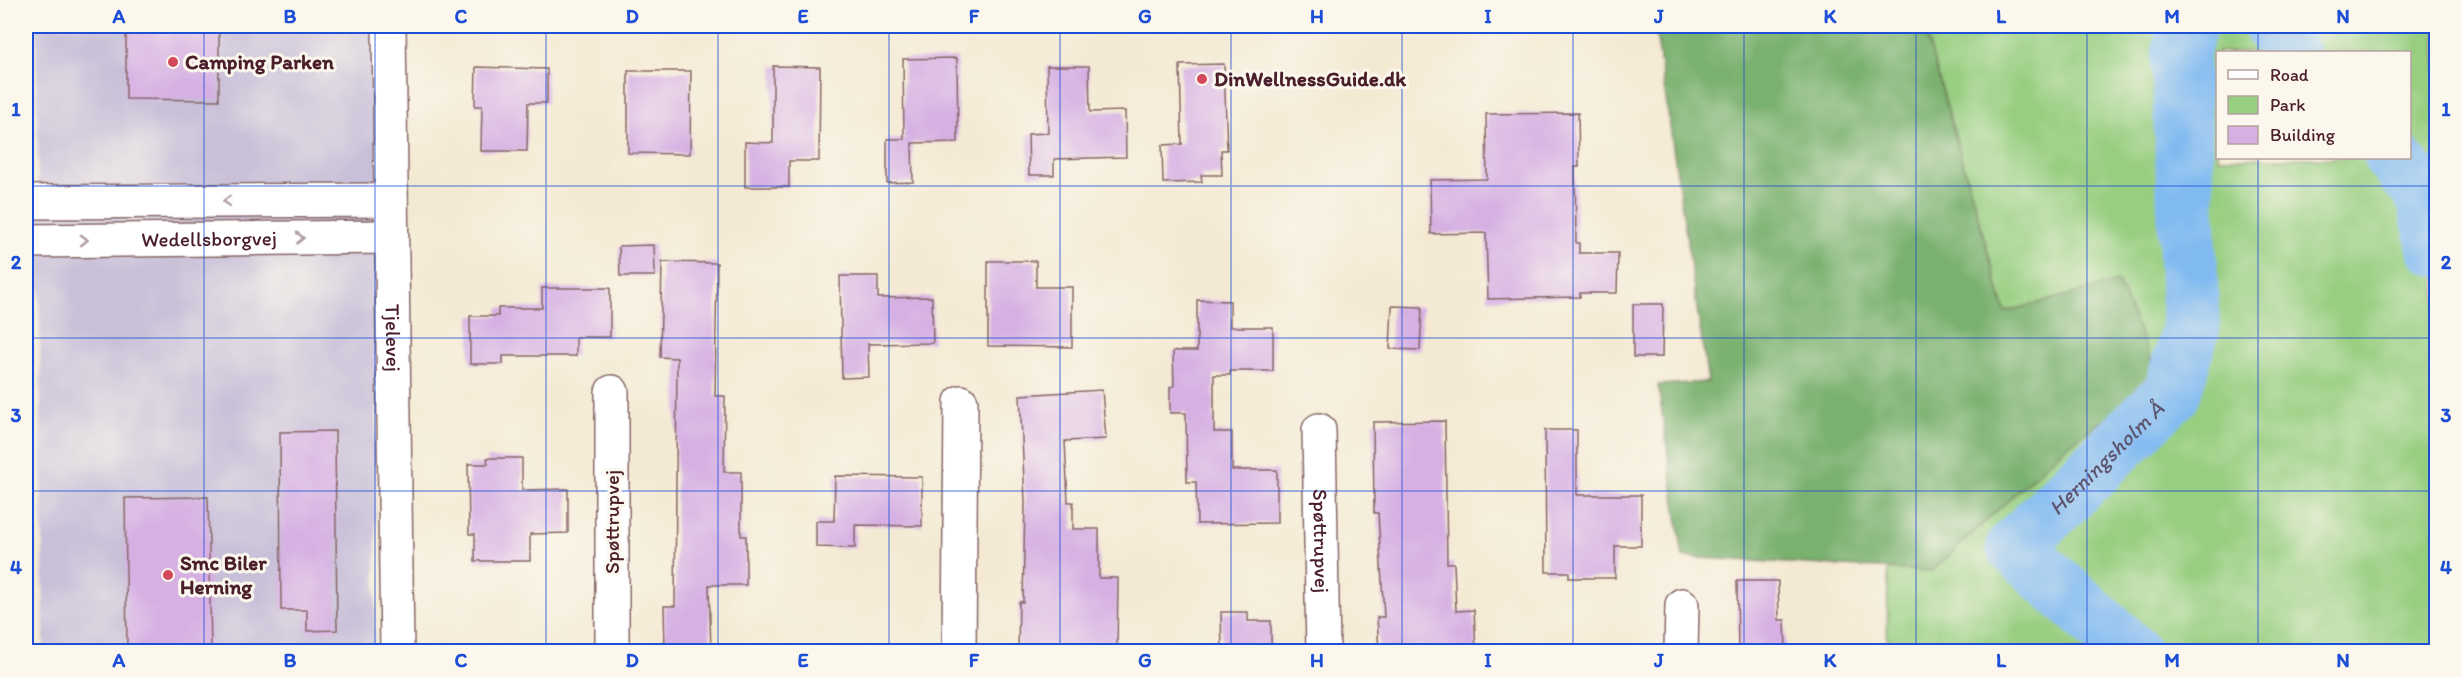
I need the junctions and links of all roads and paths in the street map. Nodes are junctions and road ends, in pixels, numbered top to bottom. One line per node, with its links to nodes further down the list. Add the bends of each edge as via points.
1 (389, 26): 2 (street, Tjelevej)
2 (391, 201): 3 (street, Wedellsborgvej, one-way to 3); 4 (street, Tjelevej)
3 (26, 202)
4 (391, 237): 5 (street, Wedellsborgvej, one-way to 4); 10 (street, Tjelevej)
5 (26, 241)
6 (612, 392): 11 (street, Spøttrupvej)
7 (961, 402): 12 (street)
8 (1319, 430): 13 (street, Spøttrupvej)
9 (1682, 605): 14 (street)
10 (398, 651)
11 (612, 651)
12 (959, 651)
13 (1323, 651)
14 (1681, 651)

